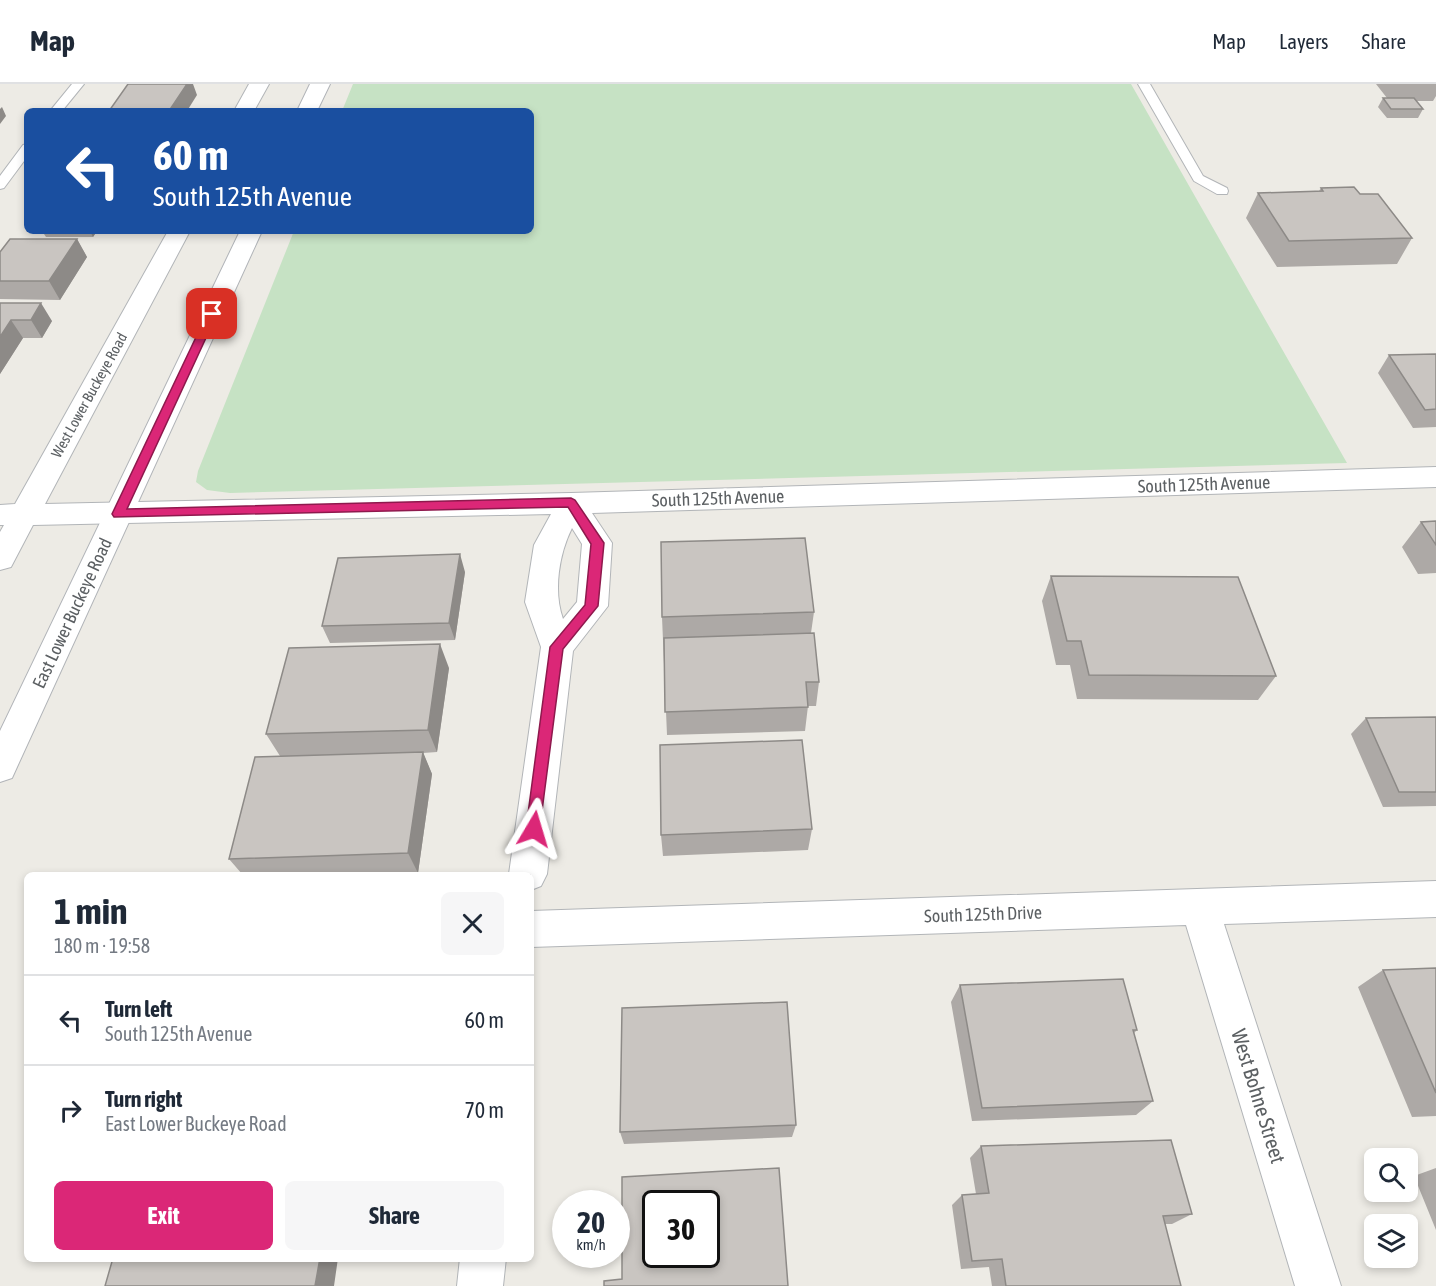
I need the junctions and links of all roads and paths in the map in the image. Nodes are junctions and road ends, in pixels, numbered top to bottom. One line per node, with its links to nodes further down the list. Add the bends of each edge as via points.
1 (78, 84): 5 (lane)
2 (259, 84): 6 (street)
3 (320, 84): 7 (street)
4 (1144, 84): 10 (lane, via 1198,178)
5 (58, 108)
6 (246, 108)
7 (308, 108)
8 (24, 152): 9 (lane)
9 (0, 185)
10 (1222, 192)
11 (176, 234): 16 (street, West Lower Buckeye Road)
12 (250, 234): 15 (street, East Lower Buckeye Road)
13 (1436, 477): 14 (street, South 125th Avenue)
14 (571, 503): 15 (street, South 125th Avenue); 18 (street, via 549,544 541,602); 18 (street, via 597,543 592,606)
15 (118, 514): 16 (street, South 125th Avenue); 19 (street, East Lower Buckeye Road)
16 (12, 515): 17 (street, West Lower Buckeye Road)
17 (0, 559)
18 (557, 647): 20 (street)
19 (0, 767)
20 (528, 872)
21 (1436, 899): 22 (street, South 125th Drive)
22 (1200, 907): 23 (street, South 125th Drive); 26 (street, West Bohne Street)
23 (534, 929)
24 (483, 1262): 25 (street)
25 (480, 1286)
26 (1318, 1286)

